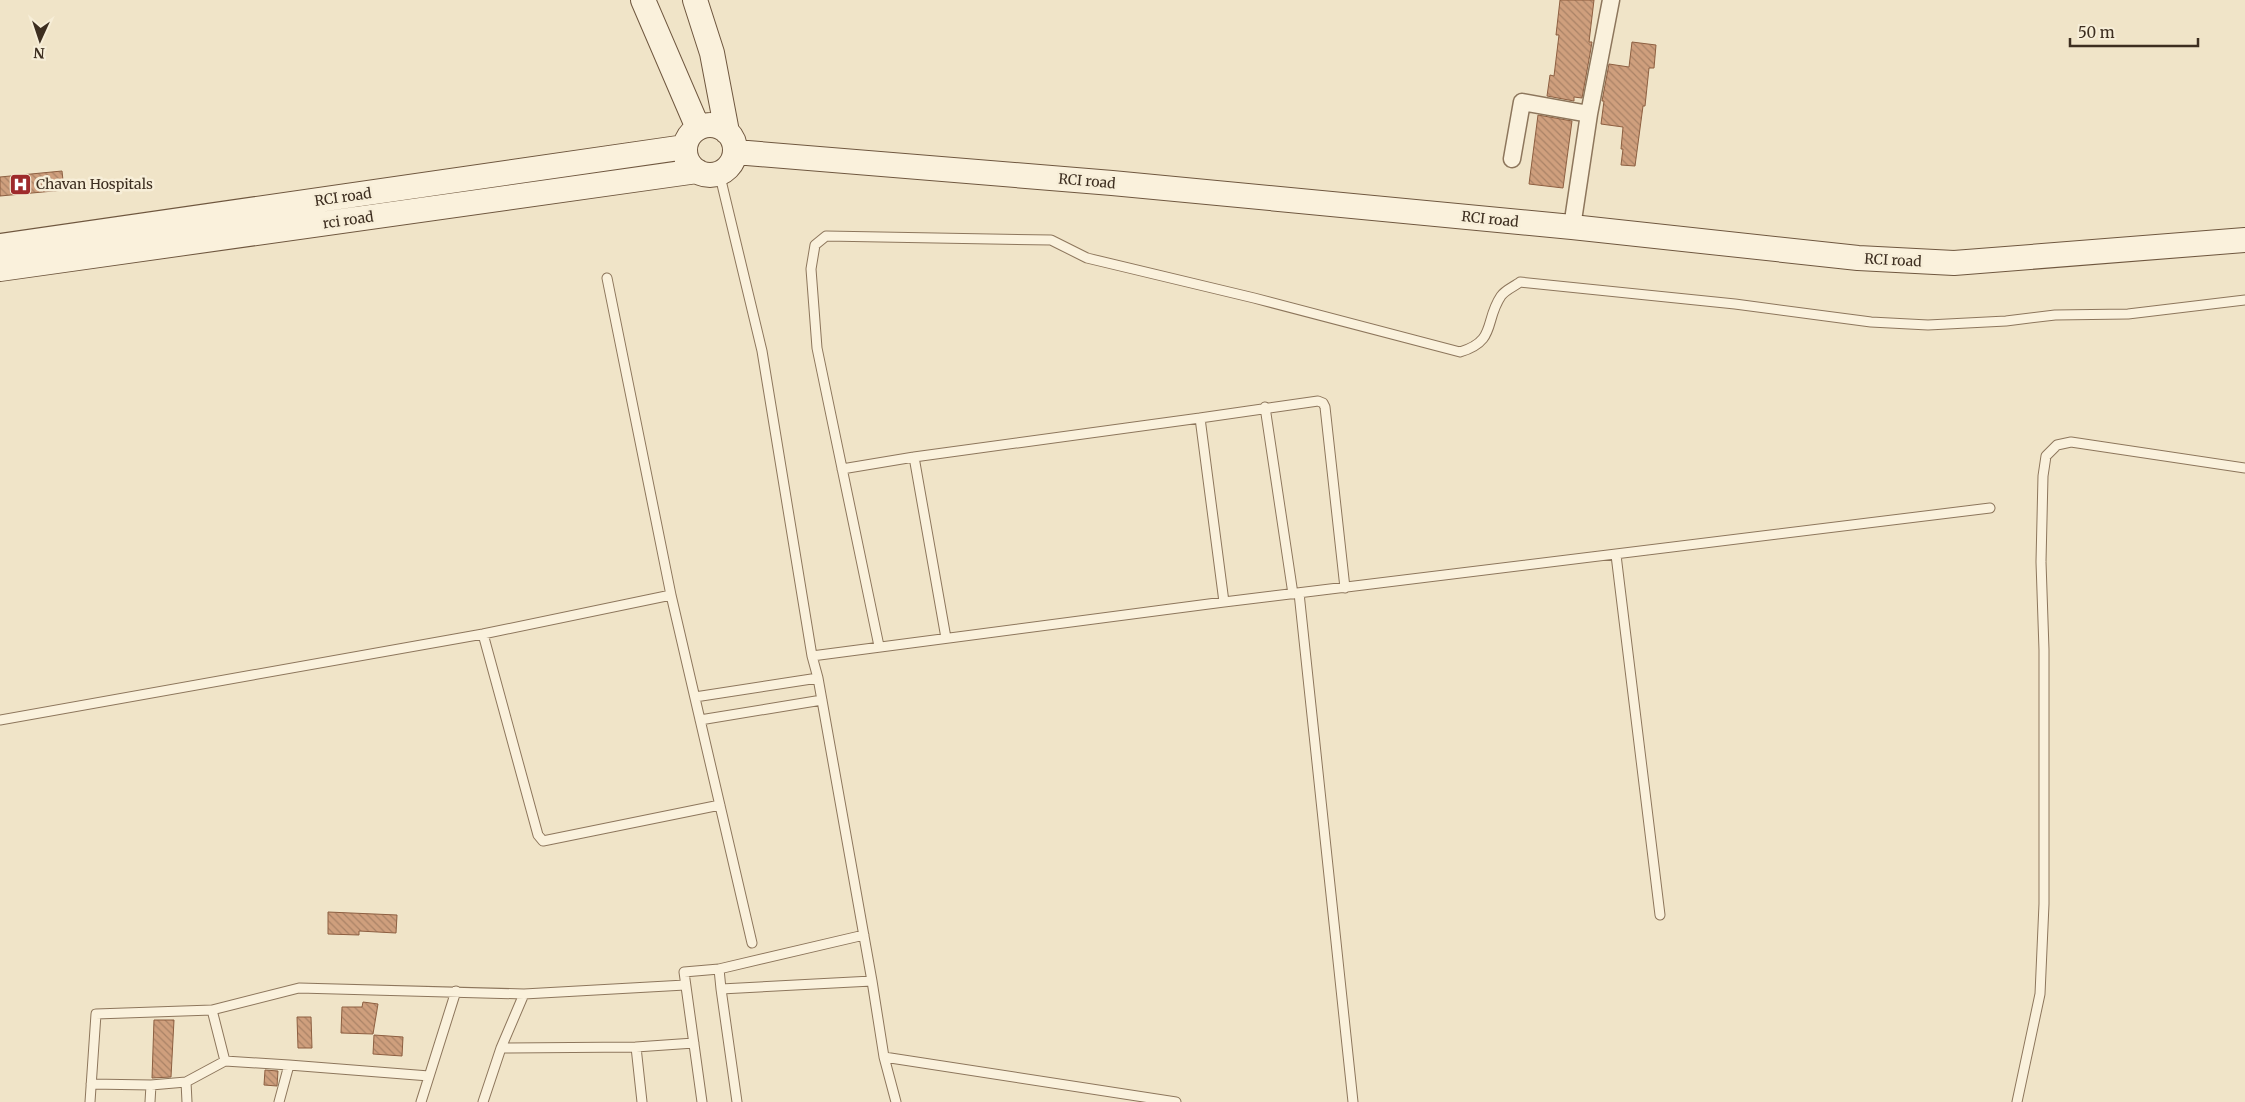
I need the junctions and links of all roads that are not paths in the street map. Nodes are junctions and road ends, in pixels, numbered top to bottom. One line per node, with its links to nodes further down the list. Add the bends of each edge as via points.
1 (643, 0): 5 (main road)
2 (695, 0): 6 (main road, via 712,53)
3 (1611, 0): 4 (street)
4 (1589, 114): 7 (street, via 1522,102); 9 (street)
5 (691, 138): 6 (main road, via 714,125); 8 (main road, via 686,156); 11 (main road, RCI road)
6 (731, 142): 8 (main road, via 731,162); 9 (main road, RCI road)
7 (1512, 159)
8 (708, 172): 12 (main road, rci road); 29 (lane, via 762,351)
9 (1572, 227): 10 (main road, RCI road, via 1858,258 1954,264)
10 (2245, 240)
11 (0, 246)
12 (0, 269)
13 (607, 278): 24 (lane)
14 (2245, 300): 19 (lane, via 2128,314 2055,315 1928,325 1871,322 1520,282 1502,295 1484,339 1460,352 1087,258 1051,240 826,236 815,245 811,269 817,348)
15 (1265, 408): 16 (lane); 22 (lane, via 1318,401 1325,407); 23 (lane)
16 (1200, 418): 17 (lane); 25 (lane)
17 (914, 457): 19 (lane); 27 (lane)
18 (2245, 468): 68 (lane, via 2071,442 2057,445 2046,456 2041,562 2044,904 2040,994)
19 (842, 469): 28 (lane)
20 (1990, 508): 21 (lane)
21 (1616, 555): 22 (lane); 36 (lane)
22 (1345, 588): 23 (lane)
23 (1296, 594): 25 (lane); 67 (lane)
24 (671, 595): 26 (lane); 31 (lane)
25 (1224, 602): 27 (lane)
26 (483, 634): 33 (lane); 35 (lane, via 538,835 543,840)
27 (946, 638): 28 (lane)
28 (879, 646): 29 (lane)
29 (812, 656): 30 (lane)
30 (818, 678): 31 (lane); 32 (lane)
31 (695, 697): 34 (lane)
32 (822, 700): 34 (lane); 37 (lane)
33 (0, 720)
34 (700, 720): 35 (lane)
35 (720, 805): 38 (lane)
36 (1660, 915)
37 (864, 934): 39 (lane); 40 (lane)
38 (752, 943)
39 (719, 969): 41 (lane, via 684,972); 42 (lane)
40 (872, 981): 42 (lane); 49 (lane)
41 (685, 985): 44 (lane); 46 (lane)
42 (721, 989): 64 (lane)
43 (456, 992): 44 (lane); 45 (lane, via 298,988); 52 (lane)
44 (524, 994): 48 (lane)
45 (212, 1010): 50 (lane); 54 (lane, via 96,1014)
46 (694, 1043): 47 (lane); 63 (lane)
47 (636, 1047): 48 (lane); 62 (lane)
48 (501, 1048): 61 (lane)
49 (884, 1057): 65 (lane); 66 (lane)
50 (225, 1062): 51 (lane); 53 (lane)
51 (289, 1065): 52 (lane); 59 (lane)
52 (430, 1076): 60 (lane)
53 (186, 1082): 55 (lane); 58 (lane)
54 (91, 1084): 55 (lane); 56 (lane)
55 (151, 1085): 57 (lane)
56 (90, 1102)
57 (150, 1102)
58 (187, 1102)
59 (279, 1102)
60 (420, 1102)
61 (483, 1102)
62 (640, 1102)
63 (702, 1102)
64 (737, 1102)
65 (896, 1102)
66 (1176, 1102)
67 (1353, 1102)
68 (2017, 1102)

